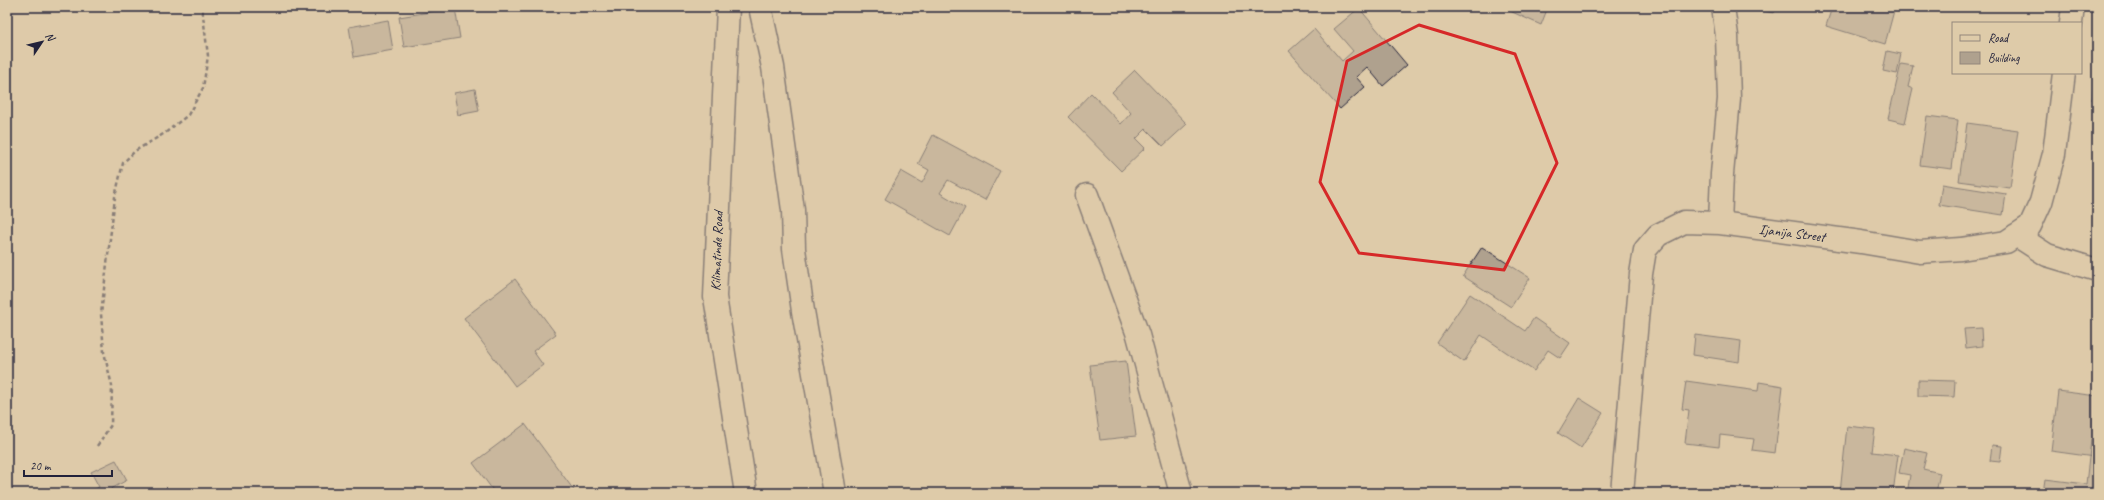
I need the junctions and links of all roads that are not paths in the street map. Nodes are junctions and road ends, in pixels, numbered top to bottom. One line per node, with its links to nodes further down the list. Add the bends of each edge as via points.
1 (728, 7): 11 (street, Kilimatinde Road, via 715,296)
2 (760, 7): 12 (street, via 774,74 793,210 794,249 803,311)
3 (1723, 7): 8 (street, via 1727,36 1729,99)
4 (2073, 7): 5 (street)
5 (2071, 22)
6 (2064, 74): 9 (street, Ijanija Street, via 2054,154 2040,202 2030,226)
7 (1087, 194): 13 (street, via 1138,335)
8 (1720, 223): 9 (street, Ijanija Street, via 1920,252 2006,242); 14 (street, Ijanija Street, via 1684,222 1658,235 1645,250)
9 (2016, 235): 10 (street, via 2047,255)
10 (2097, 270)
11 (746, 493)
12 (835, 493)
13 (1181, 493)
14 (1622, 493)

